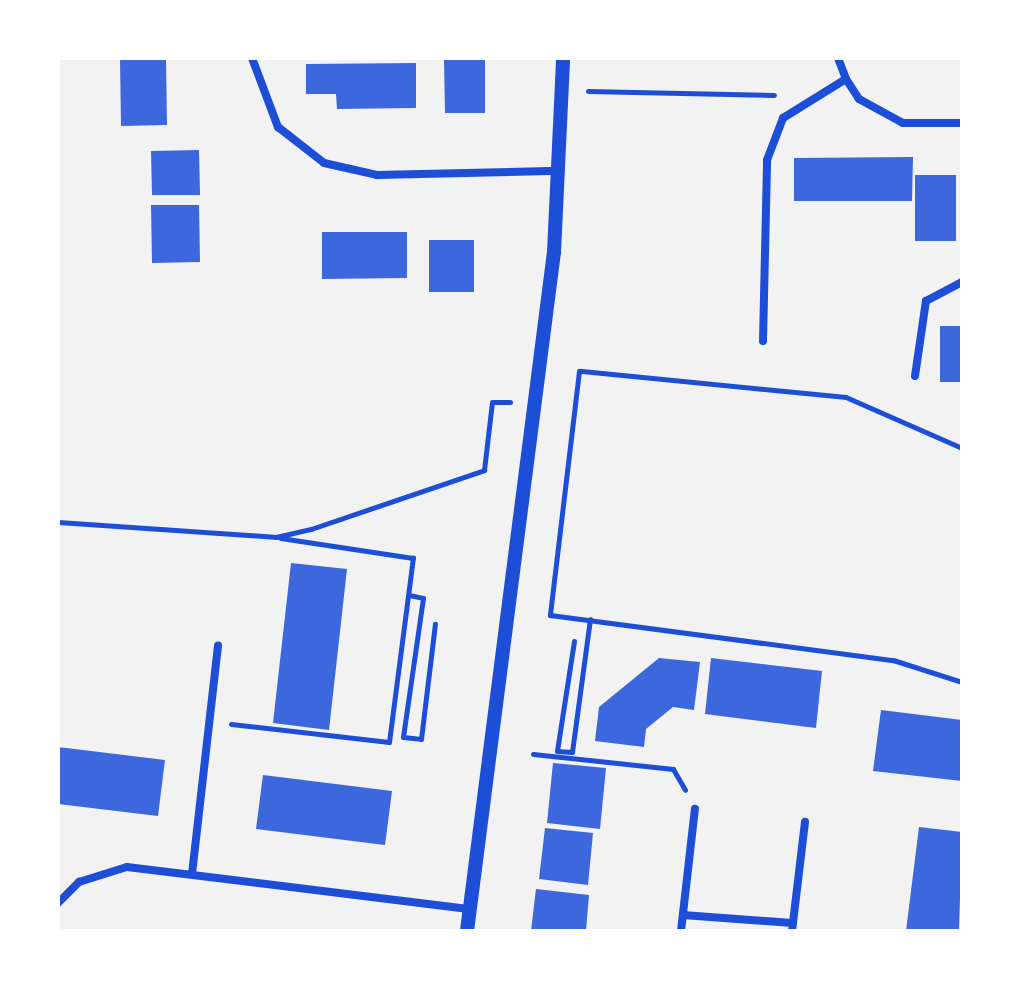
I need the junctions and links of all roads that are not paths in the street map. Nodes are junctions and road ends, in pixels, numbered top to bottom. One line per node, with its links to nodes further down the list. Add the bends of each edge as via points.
1 (252, 58): 6 (street, via 278,127 324,163 377,175)
2 (563, 58): 6 (street)
3 (838, 58): 4 (street)
4 (846, 79): 5 (street, via 859,99 903,123); 8 (street, via 796,106 772,134)
5 (962, 123)
6 (560, 171): 15 (street, via 536,402)
7 (962, 282): 9 (street, via 926,301)
8 (763, 341)
9 (915, 376)
10 (218, 645): 13 (street)
11 (695, 809): 16 (street)
12 (805, 822): 17 (street)
13 (192, 874): 14 (street, via 127,867 79,882); 15 (street)
14 (58, 903)
15 (470, 909): 18 (street)
16 (683, 915): 17 (street); 19 (street)
17 (793, 927)
18 (467, 931)
19 (681, 931)

